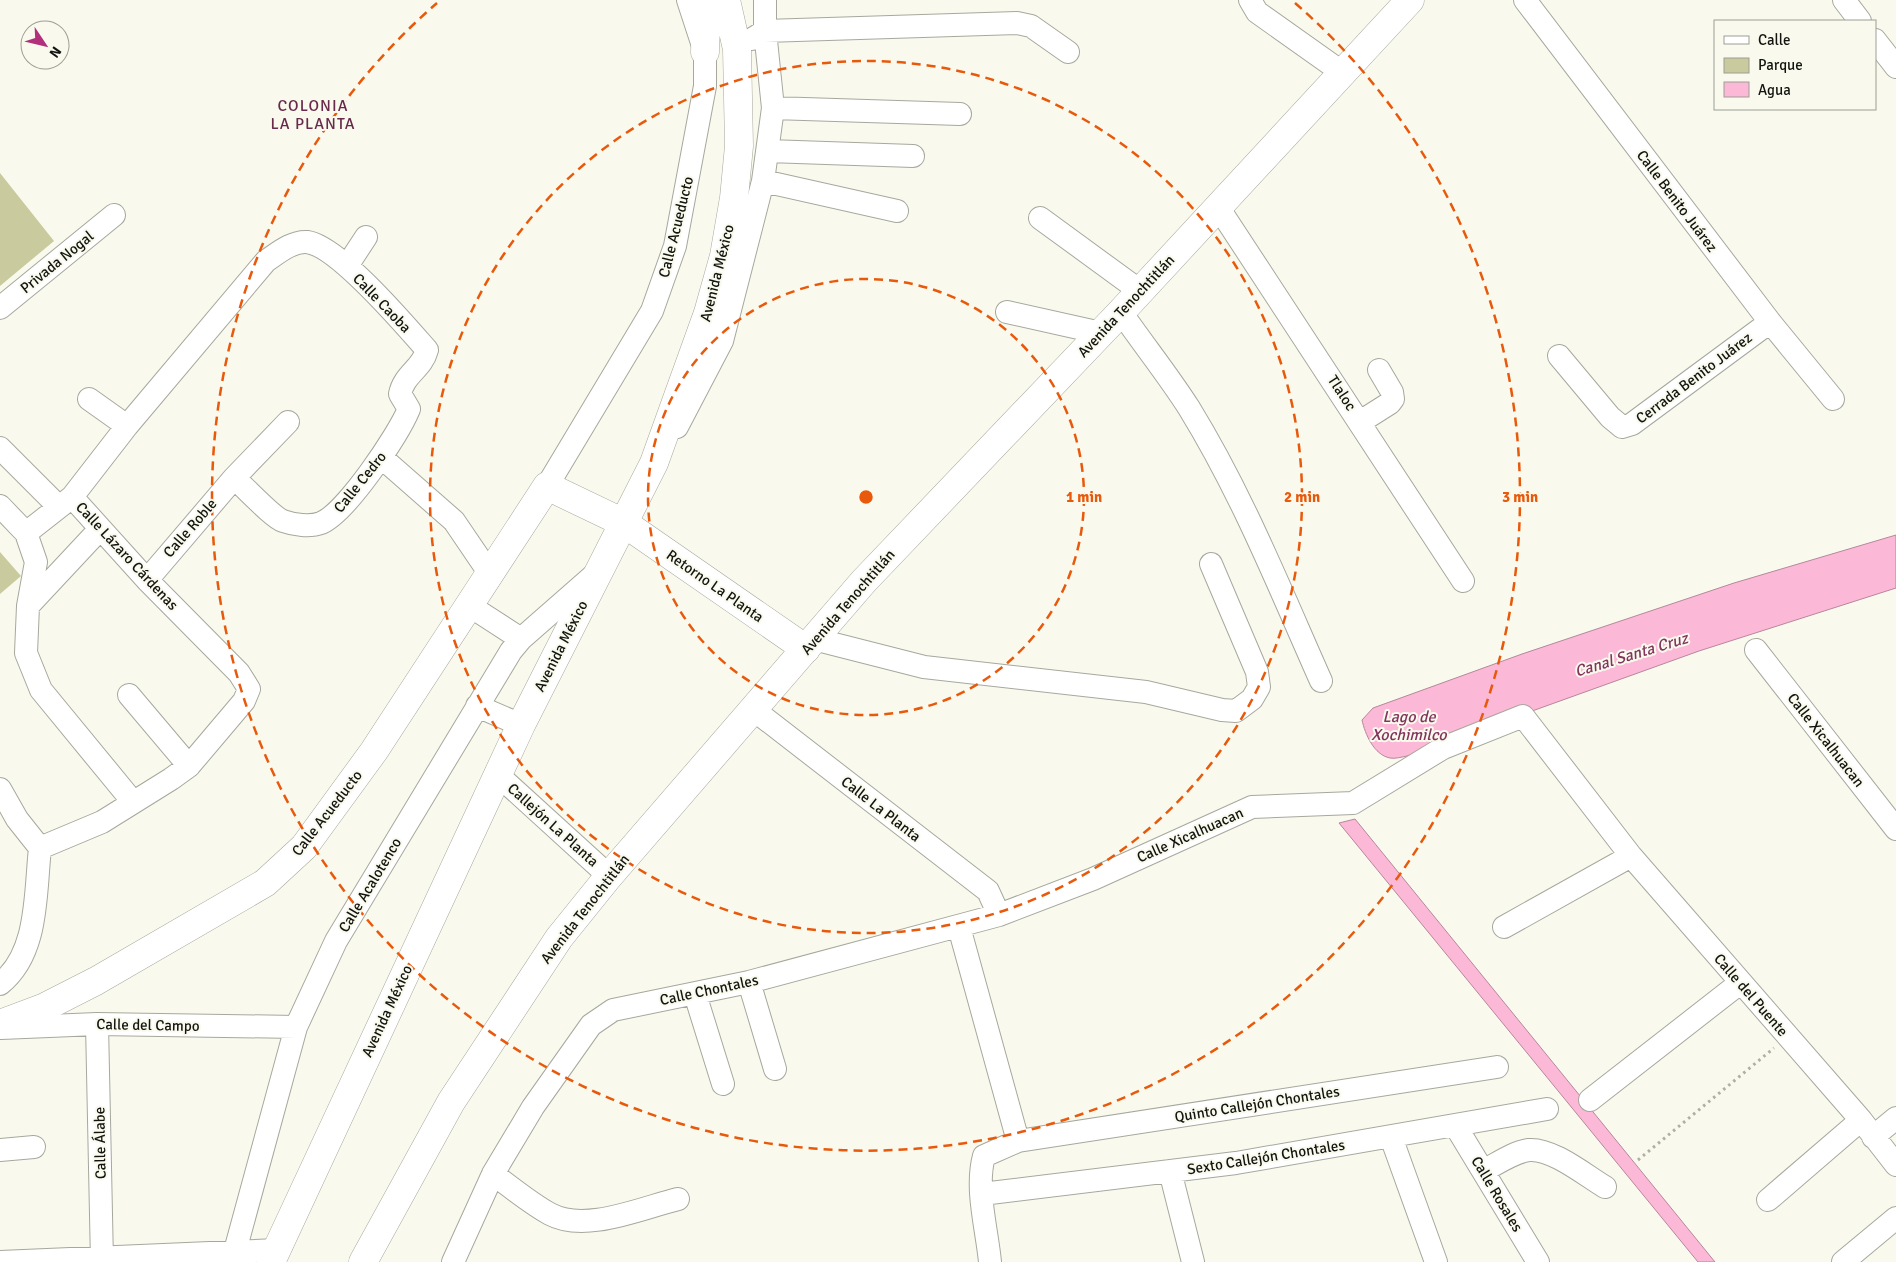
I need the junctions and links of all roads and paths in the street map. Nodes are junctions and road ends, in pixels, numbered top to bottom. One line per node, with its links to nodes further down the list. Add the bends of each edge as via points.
1 (688, 0): 13 (street, Calle Acueducto)
2 (707, 0): 13 (main road)
3 (726, 0): 12 (main road, Avenida México)
4 (765, 0): 10 (street)
5 (1250, 0): 16 (street, via 1257,12)
6 (1410, 0): 16 (main road, Avenida Tenochtitlán)
7 (1525, 0): 32 (street, Calle Benito Juárez)
8 (1844, 0): 9 (street)
9 (1859, 20)
10 (765, 31): 12 (street); 14 (street, via 1017,23 1031,26); 17 (street)
11 (1876, 41): 15 (street)
12 (736, 49): 44 (main road, Avenida México, via 739,146 724,256 708,312)
13 (704, 52): 46 (street, Calle Acueducto, via 705,86 700,119 675,246 664,280 652,311)
14 (1068, 52)
15 (1896, 67)
16 (1343, 73): 22 (main road, Avenida Tenochtitlán)
17 (774, 108): 18 (street); 19 (street)
18 (960, 114)
19 (768, 151): 20 (street); 21 (street)
20 (913, 156)
21 (763, 181): 23 (street); 44 (street, via 722,341 663,454)
22 (1218, 207): 28 (main road, Avenida Tenochtitlán); 40 (street, Tlaloc)
23 (897, 211)
24 (114, 215): 29 (street, Privada Nogal)
25 (1040, 218): 28 (street)
26 (366, 237): 27 (street)
27 (342, 261): 34 (street, Calle Caoba); 41 (street, Calle Lázaro Cárdenas, via 320,246 306,242 288,246 266,261)
28 (1140, 291): 31 (main road, Avenida Tenochtitlán)
29 (0, 308)
30 (1007, 312): 33 (street)
31 (1121, 312): 33 (main road, Avenida Tenochtitlán); 62 (street, via 1188,408 1219,460)
32 (1770, 322): 35 (street, Cerrada Benito Juárez, via 1632,424 1622,427); 38 (street, Calle Benito Juárez)
33 (1101, 333): 60 (main road, Avenida Tenochtitlán, via 864,581)
34 (427, 350): 43 (street, Calle Cedro, via 424,361 402,382 400,394 409,410 403,425)
35 (1559, 356)
36 (1379, 370): 40 (street, via 1393,398)
37 (89, 399): 41 (street)
38 (1833, 399)
39 (288, 422): 45 (street, Calle Roble)
40 (1360, 422): 56 (street, Tlaloc)
41 (127, 426): 47 (street, Calle Lázaro Cárdenas)
42 (0, 448): 47 (street)
43 (381, 457): 45 (street, Calle Cedro, via 333,516 319,524 302,525 281,520); 54 (street, via 454,521)
44 (654, 463): 49 (main road, Avenida México)
45 (234, 478): 55 (street, Calle Roble)
46 (547, 486): 49 (main road); 54 (main road, Calle Acueducto)
47 (66, 502): 50 (street, Calle Lázaro Cárdenas); 51 (street)
48 (0, 506): 51 (street)
49 (624, 523): 53 (main road, Avenida México); 60 (main road, Retorno La Planta)
50 (100, 529): 55 (street, Calle Lázaro Cárdenas); 57 (street)
51 (26, 533): 57 (street, via 36,562)
52 (1211, 564): 60 (street, via 1257,672 1259,687 1252,699 1236,711 1146,692 924,667)
53 (599, 571): 59 (street, Calle Acalotenco); 66 (main road, Avenida México)
54 (490, 574): 58 (main road, Calle Acueducto)
55 (147, 580): 67 (street, Calle Lázaro Cárdenas, via 239,673 249,689 244,701)
56 (1463, 581)
57 (28, 606): 70 (street, via 26,653 41,690)
58 (470, 606): 59 (street); 85 (main road, Calle Acueducto, via 374,751 304,847 265,883 96,981)
59 (521, 639): 64 (street, Calle Acalotenco)
60 (810, 644): 65 (main road, Avenida Tenochtitlán)
61 (1756, 650): 72 (street, Calle Xicalhuacan)
62 (1321, 681)
63 (129, 696): 67 (street)
64 (477, 706): 66 (street); 86 (street, Calle Acalotenco, via 336,941)
65 (754, 710): 75 (main road, Avenida Tenochtitlán); 77 (street, Calle La Planta, via 988,891)
66 (521, 725): 68 (main road, Avenida México)
67 (189, 766): 70 (street, Calle Lázaro Cárdenas)
68 (498, 775): 75 (street, Callejón La Planta); 111 (main road, Avenida México)
69 (0, 788): 73 (street, via 18,820)
70 (133, 802): 73 (street, Calle Lázaro Cárdenas, via 102,822)
71 (1605, 825): 74 (street, Calle del Puente); 76 (street, Calle Xicalhuacan, via 1523,716 1443,748 1353,803 1252,807)
72 (1896, 829)
73 (40, 848): 82 (street, via 29,942)
74 (1631, 856): 79 (street); 81 (street, Calle del Puente)
75 (609, 876): 114 (main road, Avenida Tenochtitlán, via 559,938 451,1102)
76 (1093, 879): 77 (street, Calle Chontales)
77 (999, 915): 78 (street, Calle Chontales)
78 (959, 927): 80 (street, Calle Chontales); 97 (street)
79 (1504, 927)
80 (749, 982): 83 (street, Calle Chontales); 89 (street)
81 (1740, 983): 87 (street, Calle del Puente); 91 (street)
82 (0, 984)
83 (695, 994): 90 (street); 104 (street, Calle Chontales, via 613,1010 591,1026 533,1107)
84 (97, 1024): 85 (street, Calle del Campo); 86 (street, Calle del Campo); 112 (street, Calle Álabe)
85 (0, 1026)
86 (296, 1027): 110 (street, Calle Acalotenco)
87 (1788, 1037): 95 (street, Calle del Puente); 100 (path)
88 (1497, 1067): 97 (street, Quinto Callejón Chontales)
89 (775, 1069)
90 (723, 1084)
91 (1590, 1100)
92 (1547, 1109): 94 (street, Sexto Callejón Chontales)
93 (1896, 1118): 95 (street)
94 (1455, 1125): 96 (street, Sexto Callejón Chontales); 103 (street, Calle Rosales)
95 (1867, 1129): 101 (street, Calle del Puente); 108 (street)
96 (1391, 1137): 102 (street, Sexto Callejón Chontales); 118 (street)
97 (1018, 1141): 106 (street, Quinto Callejón Chontales, via 984,1156)
98 (34, 1147): 99 (street)
99 (0, 1150)
100 (1638, 1160)
101 (1896, 1165)
102 (1170, 1171): 106 (street, Sexto Callejón Chontales); 117 (street)
103 (1483, 1171): 105 (street, via 1516,1154 1528,1150 1541,1151); 119 (street, Calle Rosales)
104 (493, 1174): 107 (street, via 551,1214 574,1222 593,1221); 115 (street, Calle Chontales)
105 (1605, 1188)
106 (982, 1194): 116 (street)
107 (678, 1199)
108 (1768, 1200)
109 (1896, 1218): 120 (street)
110 (235, 1251): 111 (street); 112 (street)
111 (274, 1256)
112 (102, 1260): 113 (street)
113 (0, 1262)
114 (363, 1262)
115 (453, 1262)
116 (990, 1262)
117 (1193, 1262)
118 (1436, 1262)
119 (1538, 1262)
120 (1843, 1262)

